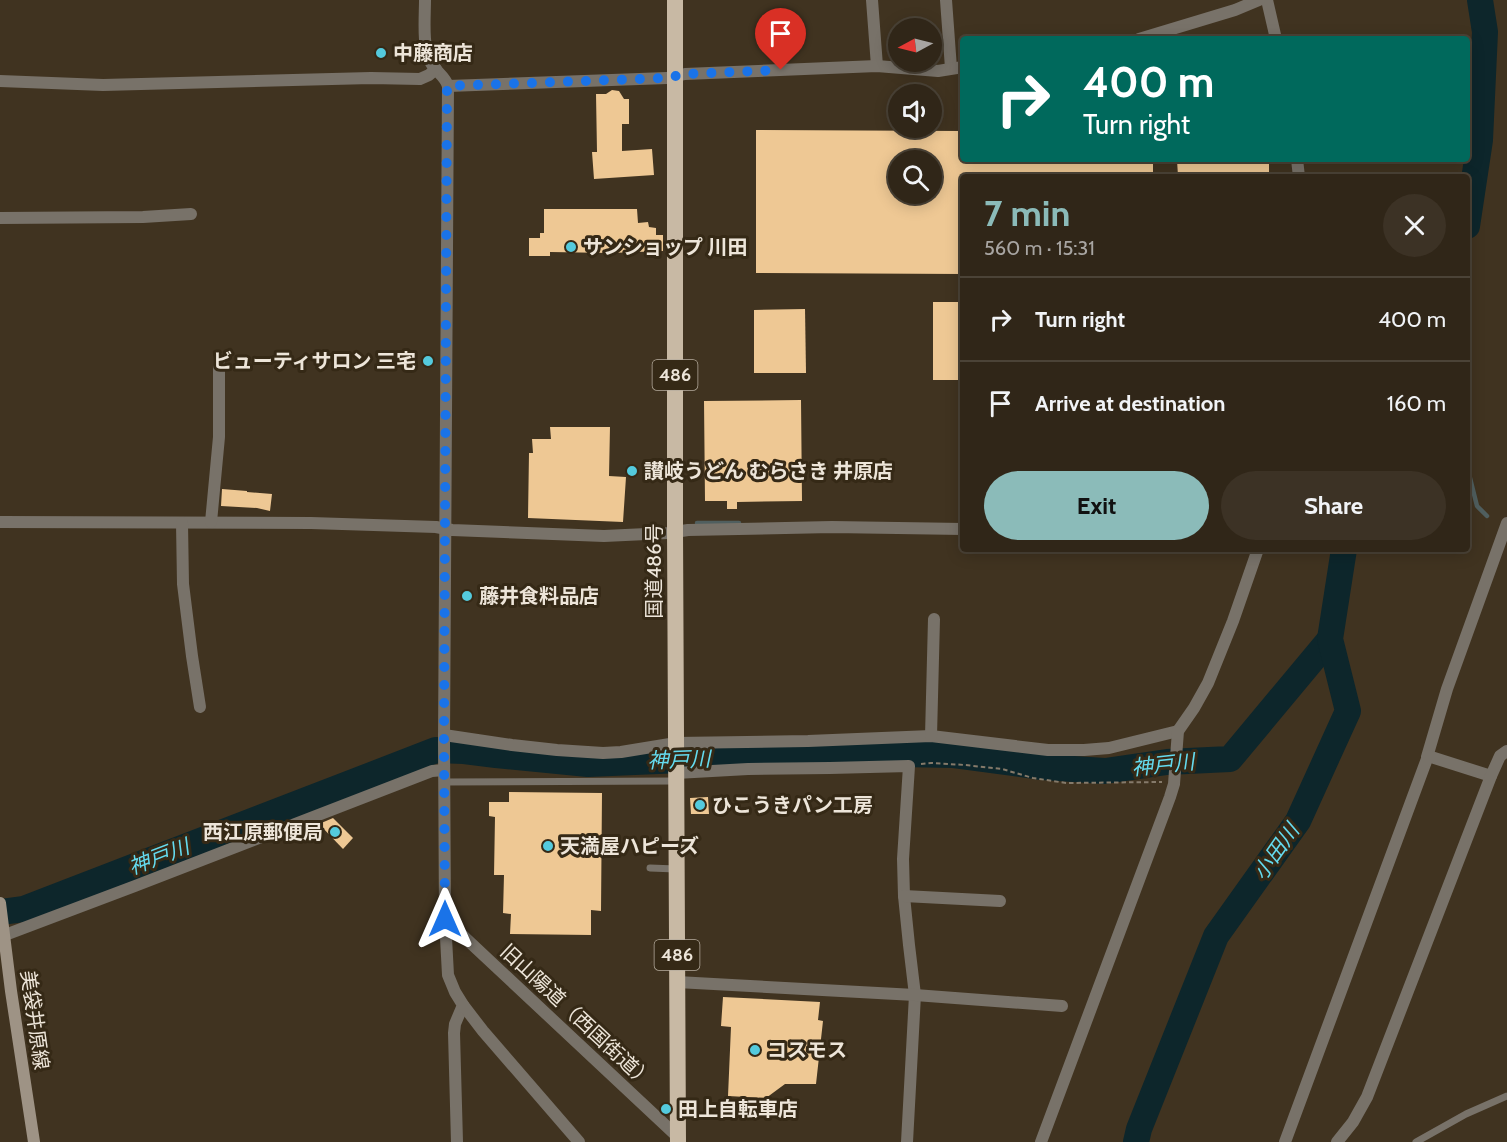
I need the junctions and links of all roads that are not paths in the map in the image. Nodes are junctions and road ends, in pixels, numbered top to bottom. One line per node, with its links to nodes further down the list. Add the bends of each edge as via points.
1 (425, 0): 11 (street, via 427,46)
2 (675, 0): 12 (highway, 国道486号 / 486)
3 (872, 0): 9 (street)
4 (946, 0): 10 (street)
5 (1259, 0): 7 (street)
6 (1267, 0): 8 (street)
7 (1149, 36)
8 (1275, 36)
9 (877, 66): 10 (street, via 938,71); 12 (street)
10 (957, 68)
11 (436, 69): 13 (street, via 420,79 104,85); 14 (street)
12 (676, 75): 14 (street); 24 (highway, 国道486号 / 486)
13 (0, 81)
14 (447, 86): 22 (street)
15 (191, 214): 16 (street)
16 (0, 218)
17 (219, 359): 19 (street, via 219,437)
18 (0, 522): 21 (street)
19 (211, 522): 21 (street); 22 (street)
20 (1507, 523): 33 (street, via 1447,689)
21 (182, 524): 27 (street, via 183,584)
22 (445, 528): 24 (street, via 604,536); 30 (street)
23 (960, 530): 24 (street, via 832,527)
24 (675, 532): 31 (highway, 国道486号 / 486)
25 (1257, 552): 29 (street, via 1208,683)
26 (934, 619): 28 (street)
27 (200, 706)
28 (931, 736): 29 (street, via 1075,750); 31 (street)
29 (1177, 736): 54 (street, via 1174,781 1165,811)
30 (444, 738): 31 (street, via 603,753); 34 (street)
31 (676, 747): 35 (highway, 国道486号 / 486)
32 (1507, 751): 36 (street, via 1500,756)
33 (1427, 757): 36 (street); 55 (street)
34 (444, 771): 35 (lane); 42 (street); 43 (street, via 432,771)
35 (676, 774): 38 (highway, 国道486号 / 486); 39 (street, via 909,765)
36 (1491, 776): 56 (street, via 1367,1097)
37 (650, 868): 38 (lane)
38 (676, 869): 44 (highway, 国道486号 / 486)
39 (904, 896): 40 (street); 45 (street)
40 (1000, 902)
41 (0, 903): 43 (main road, 美袋井原線)
42 (445, 919): 46 (street, via 448,975); 49 (street, 旧山陽道（西国街道）)
43 (2, 936): 50 (main road, 美袋井原線)
44 (677, 982): 45 (street); 49 (highway, 国道486号 / 486)
45 (915, 995): 47 (street); 53 (street)
46 (463, 1005): 51 (street, via 454,1033); 52 (street)
47 (1062, 1006)
48 (1507, 1096): 57 (lane)
49 (680, 1140)
50 (34, 1142)
51 (457, 1142)
52 (579, 1142)
53 (907, 1142)
54 (1041, 1142)
55 (1285, 1142)
56 (1337, 1142)
57 (1416, 1142)

